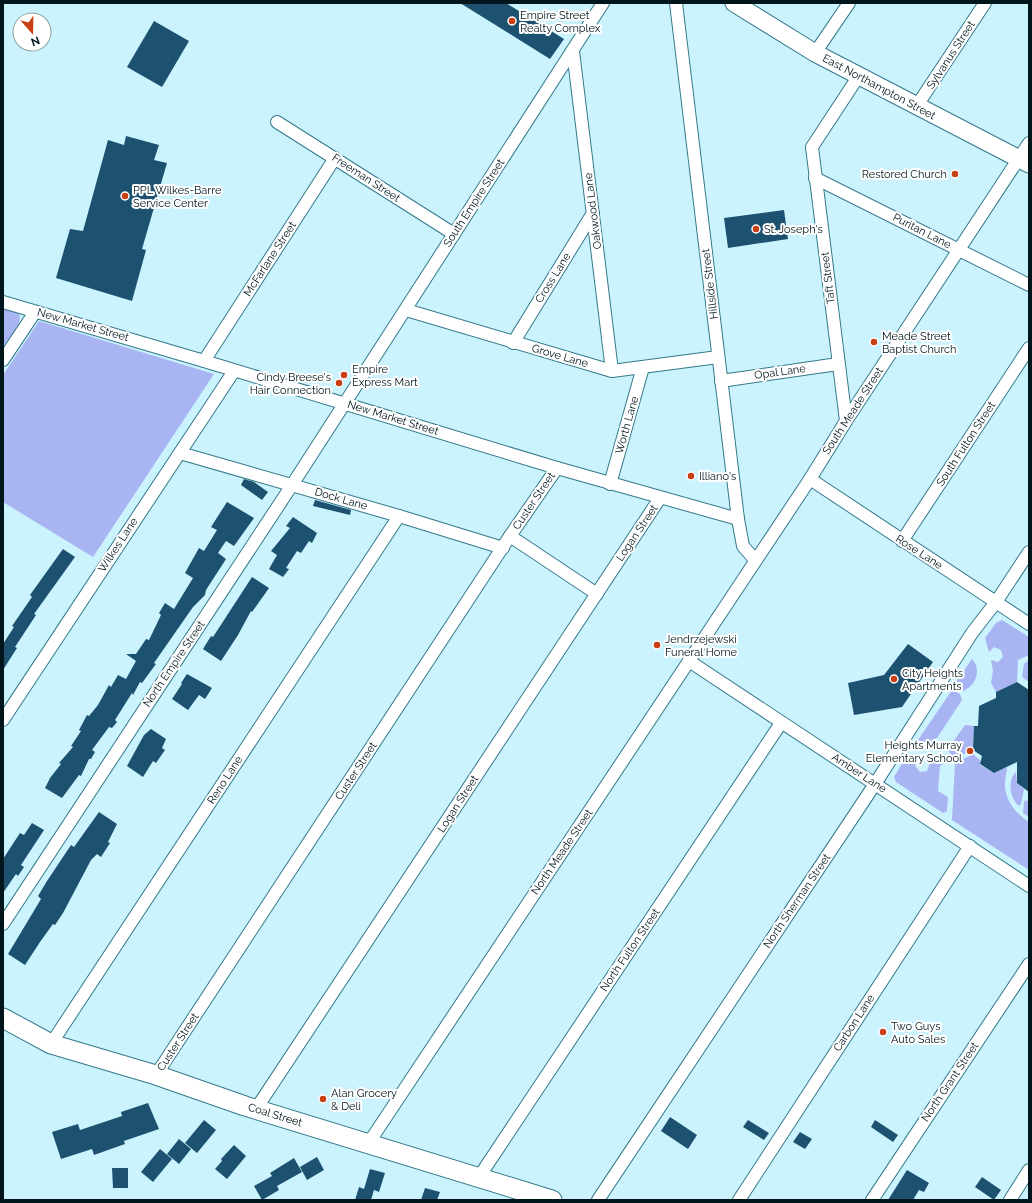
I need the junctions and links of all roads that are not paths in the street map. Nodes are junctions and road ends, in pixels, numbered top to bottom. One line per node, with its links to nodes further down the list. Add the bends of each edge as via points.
1 (603, 3): 6 (street, South Empire Street)
2 (676, 3): 24 (street, Hillside Street)
3 (734, 3): 7 (main road, East Northampton Street)
4 (849, 3): 7 (street)
5 (985, 3): 9 (street, Sylvanus Street)
6 (573, 52): 15 (street, Oakwood Lane); 16 (street, South Empire Street)
7 (815, 53): 8 (main road, East Northampton Street)
8 (858, 77): 9 (main road, East Northampton Street); 14 (street, Taft Street, via 812,147)
9 (916, 107): 13 (main road, East Northampton Street)
10 (277, 122): 12 (street, Freeman Street)
11 (1029, 143): 13 (street, South Meade Street)
12 (335, 158): 16 (street, Freeman Street); 26 (street, McFarlane Street)
13 (1024, 161): 17 (street, South Meade Street)
14 (815, 178): 17 (street, Puritan Lane); 27 (street, Taft Street)
15 (593, 213): 22 (street, Cross Lane); 30 (street, Oakwood Lane)
16 (454, 234): 20 (street, South Empire Street)
17 (959, 250): 18 (street, Puritan Lane); 33 (street, South Meade Street)
18 (1029, 285)
19 (3, 302): 21 (street, New Market Street)
20 (406, 310): 22 (street, Grove Lane); 32 (street, South Empire Street)
21 (36, 312): 25 (street); 26 (street, New Market Street)
22 (512, 343): 30 (street, Grove Lane)
23 (1029, 348): 43 (street, South Fulton Street)
24 (718, 357): 28 (street, Grove Lane); 31 (street, Hillside Street)
25 (3, 360)
26 (204, 361): 29 (street, New Market Street)
27 (838, 364): 31 (street, Opal Lane); 33 (street, Taft Street)
28 (643, 367): 30 (street, Grove Lane); 37 (street, Worth Lane)
29 (234, 371): 32 (street, New Market Street); 34 (street, Wilkes Lane)
30 (612, 371)
31 (721, 380): 41 (street, Hillside Street)
32 (346, 404): 35 (street, New Market Street); 38 (street, North Empire Street)
33 (846, 421): 36 (street, South Meade Street)
34 (180, 452): 38 (street, Dock Lane); 51 (street, Wilkes Lane)
35 (557, 468): 37 (street, New Market Street); 42 (street, Custer Street)
36 (810, 479): 43 (street, Rose Lane); 46 (street, South Meade Street)
37 (610, 484): 39 (street, New Market Street)
38 (292, 485): 40 (street, Dock Lane); 56 (street, North Empire Street)
39 (660, 498): 41 (street, New Market Street); 47 (street, Logan Street)
40 (399, 516): 44 (street, Dock Lane); 59 (street, Reno Lane)
41 (738, 519): 46 (street, Hillside Street, via 743,546)
42 (510, 536): 44 (street, Custer Street); 47 (street)
43 (902, 541): 48 (street, Rose Lane)
44 (503, 548): 60 (street, Custer Street)
45 (1029, 552): 48 (street, North Sherman Street)
46 (755, 560): 50 (street, North Meade Street)
47 (597, 594): 61 (street, Logan Street)
48 (996, 602): 49 (street, Rose Lane); 53 (street, North Sherman Street, via 972,634)
49 (1029, 624)
50 (689, 661): 52 (street, Amber Lane); 62 (street, North Meade Street)
51 (3, 720)
52 (781, 723): 53 (street, Amber Lane); 64 (street, North Fulton Street)
53 (875, 784): 54 (street, Amber Lane); 66 (street, North Sherman Street)
54 (970, 846): 55 (street, Amber Lane); 67 (street, Carbon Lane)
55 (1029, 886)
56 (3, 924)
57 (1029, 964): 68 (street, North Grant Street)
58 (3, 1018): 59 (main road, Coal Street)
59 (51, 1044): 60 (main road, Coal Street)
60 (156, 1075): 61 (main road, Coal Street)
61 (256, 1109): 62 (main road, Coal Street)
62 (368, 1144): 64 (main road, Coal Street)
63 (1029, 1170): 69 (street)
64 (479, 1177): 65 (main road, Coal Street)
65 (552, 1200)
66 (598, 1200)
67 (739, 1200)
68 (872, 1200)
69 (1010, 1200)

